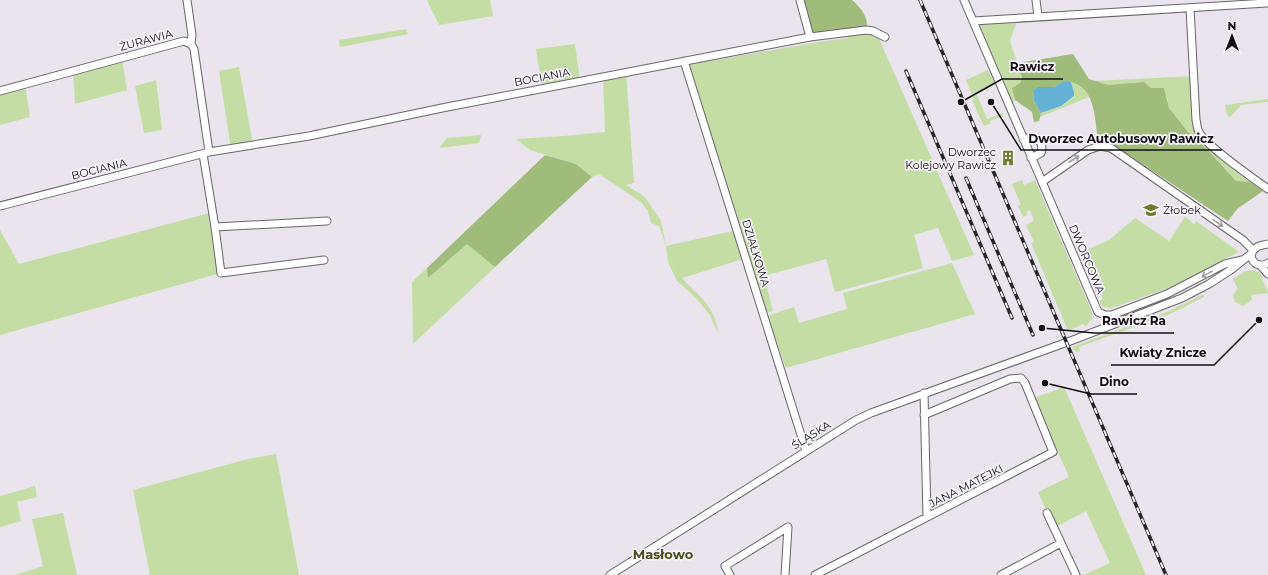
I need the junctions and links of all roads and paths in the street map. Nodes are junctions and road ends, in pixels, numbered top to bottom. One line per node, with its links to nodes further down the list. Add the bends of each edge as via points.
1 (187, 0): 11 (street)
2 (800, 0): 10 (street)
3 (964, 0): 8 (street, DWORCOWA)
4 (1036, 0): 7 (street)
5 (1265, 2): 6 (street)
6 (1195, 5): 7 (street); 18 (street, via 1198,130 1205,139)
7 (1038, 16): 8 (street)
8 (973, 21): 14 (street, DWORCOWA)
9 (885, 37): 10 (street, BOCIANIA, via 866,30)
10 (810, 38): 12 (street, BOCIANIA)
11 (191, 44): 13 (street, ŻURAWIA, via 184,41); 15 (street, via 194,49)
12 (684, 61): 15 (street, BOCIANIA, via 309,136); 32 (street, DZIAŁKOWA)
13 (0, 91)
14 (1023, 139): 16 (street, DWORCOWA); 16 (street, via 1034,138 1042,147 1041,153)
15 (206, 153): 19 (street, BOCIANIA); 21 (street)
16 (1032, 158): 17 (street, DWORCOWA)
17 (1042, 182): 23 (street, one-way to 23, via 1088,150 1100,146 1111,148 1243,240); 25 (street, DWORCOWA, one-way to 17, via 1225,264 1167,294 1103,315 1098,312)
18 (1268, 189)
19 (0, 206)
20 (327, 221): 21 (street)
21 (215, 227): 24 (street, via 221,273)
22 (1266, 246): 23 (street, via 1259,246)
23 (1253, 251): 25 (street); 27 (street, via 1252,259)
24 (324, 260)
25 (1243, 260): 28 (street)
26 (1268, 263): 27 (street)
27 (1258, 264): 28 (street, via 1245,264); 29 (street)
28 (1232, 269): 30 (street, ŚLĄSKA, via 1182,298)
29 (1268, 274)
30 (924, 393): 31 (street); 32 (street, ŚLĄSKA, via 856,420)
31 (924, 415): 34 (street); 34 (street, JANA MATEJKI, via 1010,379 1021,378 1053,452)
32 (806, 451): 36 (street, ŚLĄSKA)
33 (1047, 513): 35 (street)
34 (927, 518): 39 (street, JANA MATEJKI)
35 (1061, 543): 40 (street); 41 (street)
36 (610, 575)
37 (730, 575): 38 (street, via 725,566 788,528)
38 (785, 575)
39 (815, 575)
40 (1001, 575)
41 (1076, 575)

